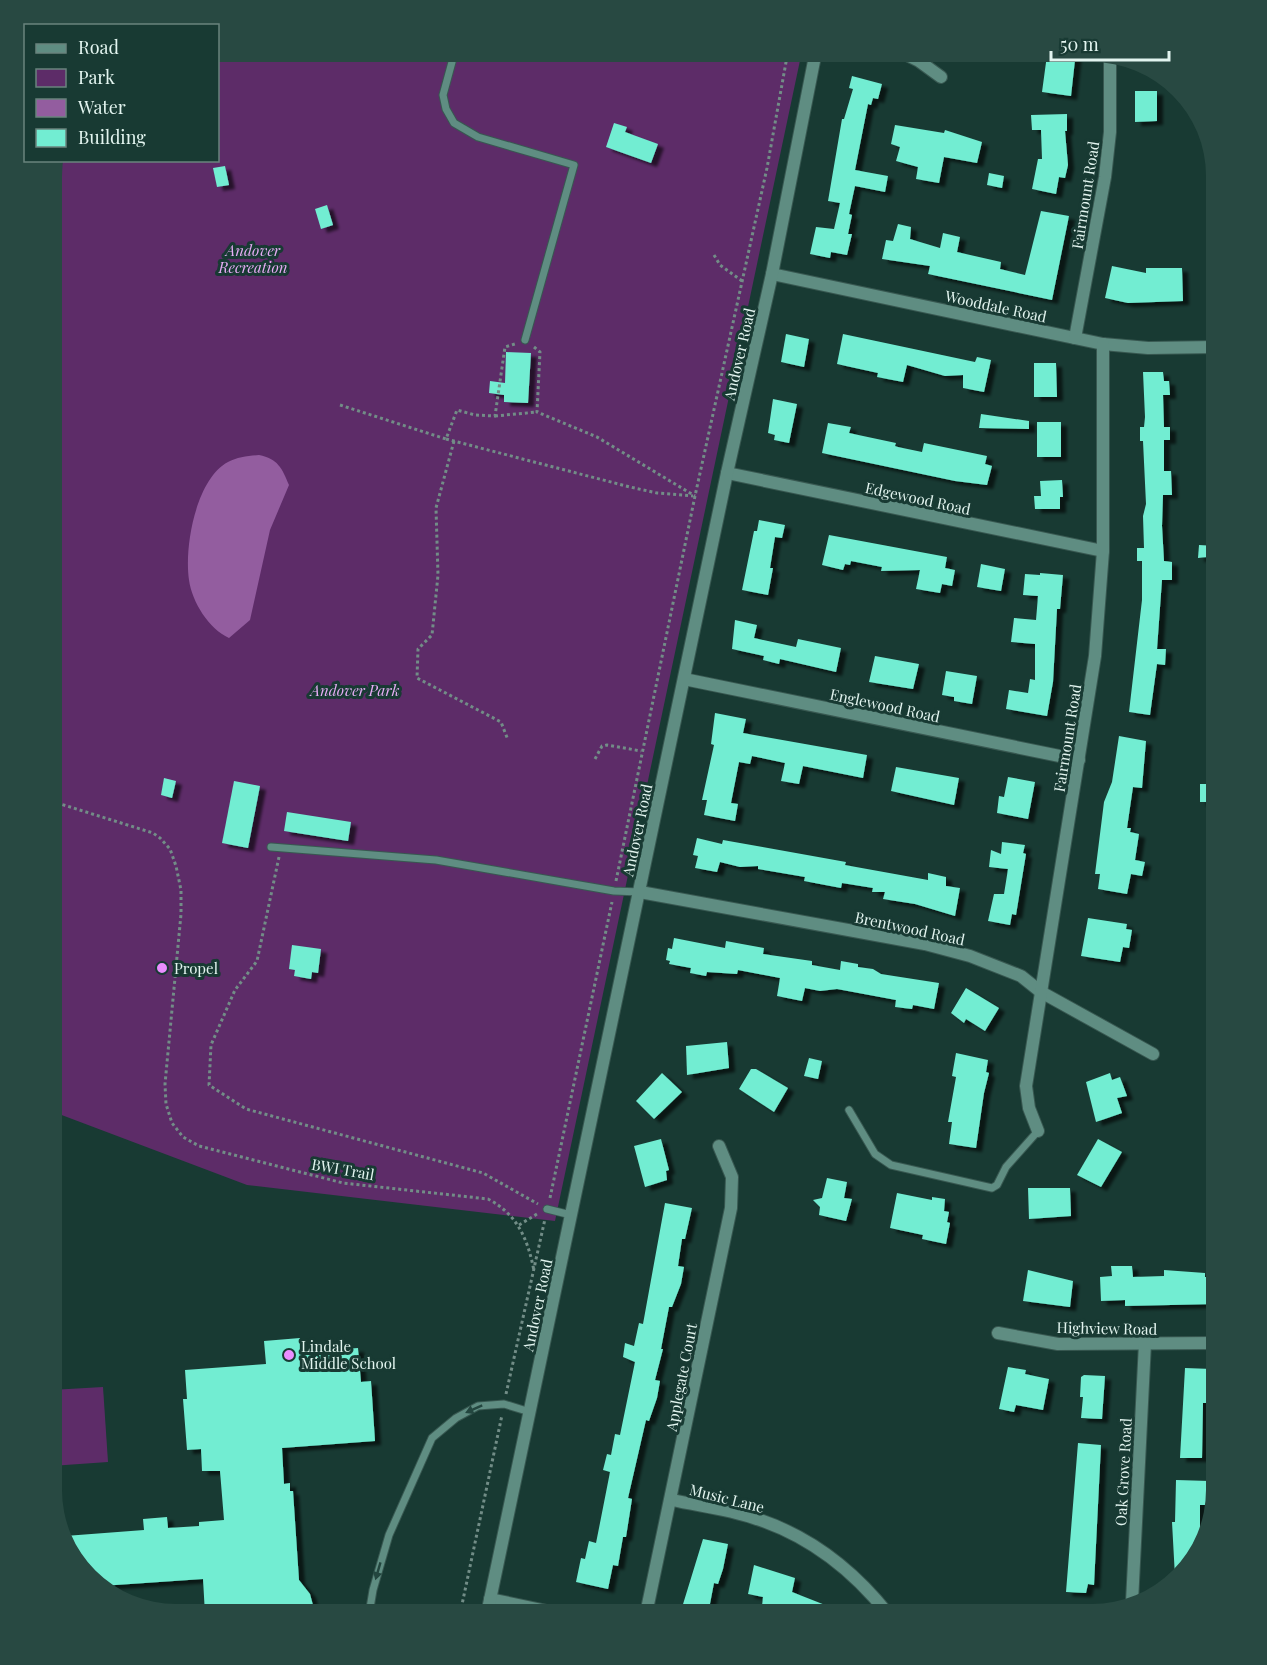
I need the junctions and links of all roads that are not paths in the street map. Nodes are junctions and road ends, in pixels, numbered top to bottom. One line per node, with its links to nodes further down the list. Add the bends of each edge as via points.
1 (452, 62): 8 (lane, via 443,95 454,123 478,137 574,165)
2 (814, 62): 6 (street, Andover Road)
3 (920, 62): 5 (street)
4 (1110, 64): 7 (street, Fairmount Road, via 1110,132 1105,177)
5 (941, 77)
6 (772, 274): 7 (street, Wooddale Road); 11 (street, Andover Road)
7 (1075, 338): 9 (street, Wooddale Road)
8 (525, 340)
9 (1102, 344): 10 (street, Wooddale Road); 12 (street, Fairmount Road)
10 (1206, 347)
11 (727, 473): 12 (street, Edgewood Road); 13 (street, Andover Road)
12 (1103, 552): 14 (street, Fairmount Road, via 1095,656)
13 (684, 679): 14 (street, Englewood Road); 16 (street, Andover Road)
14 (1080, 760): 17 (street, Fairmount Road)
15 (271, 847): 16 (lane, via 436,860 614,891)
16 (640, 892): 17 (street, Brentwood Road, via 925,944 1021,975); 23 (street, Andover Road)
17 (1041, 992): 18 (street, Brentwood Road); 20 (street, Fairmount Road, via 1026,1086)
18 (1153, 1054)
19 (849, 1110): 20 (lane, via 875,1154 891,1166 992,1188)
20 (1038, 1131)
21 (720, 1146): 28 (street, Applegate Court, via 732,1177 731,1208)
22 (547, 1209): 23 (lane)
23 (572, 1215): 27 (street, Andover Road)
24 (998, 1333): 25 (street, Highview Road, via 1058,1344)
25 (1145, 1343): 26 (street, Highview Road); 29 (street, Oak Grove Road)
26 (1206, 1343)
27 (530, 1412): 30 (street, Andover Road); 31 (lane, one-way to 31, via 504,1404 477,1406 432,1438 388,1535)
28 (672, 1500): 34 (street, Applegate Court); 35 (street, Music Lane, via 753,1518 804,1539 837,1562)
29 (1132, 1595)
30 (490, 1599): 32 (street, Andover Road); 33 (street)
31 (371, 1604)
32 (489, 1604)
33 (514, 1604)
34 (648, 1604)
35 (880, 1604)

